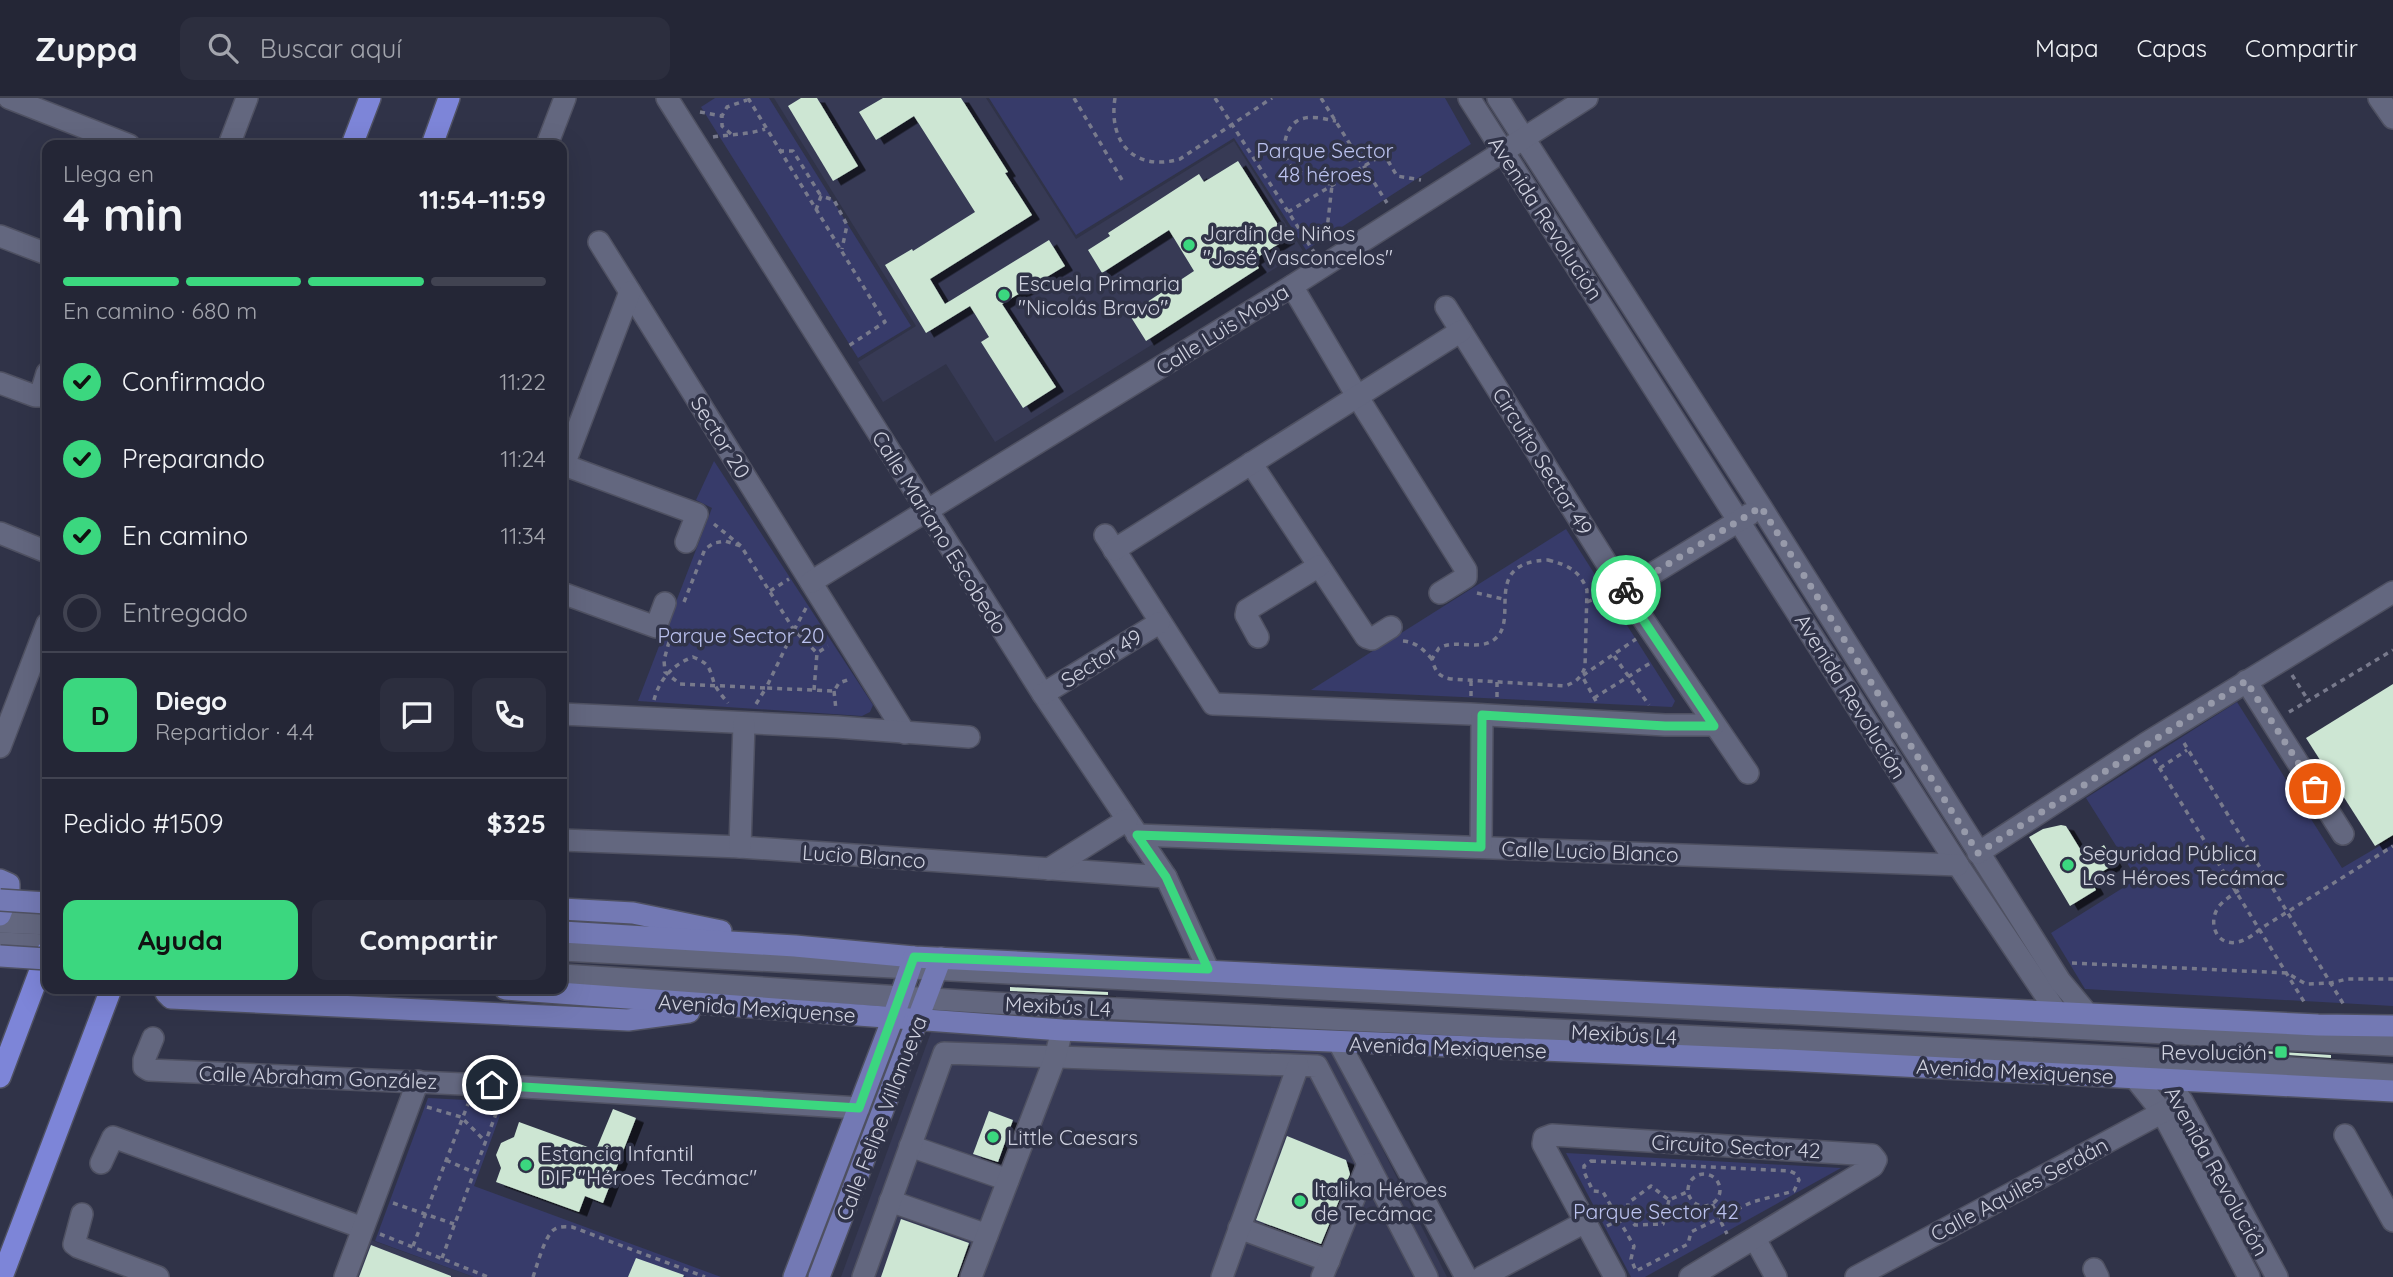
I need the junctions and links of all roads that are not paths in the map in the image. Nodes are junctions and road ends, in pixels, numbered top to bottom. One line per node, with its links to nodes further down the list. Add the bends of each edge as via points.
1 (9, 98): 13 (street)
2 (247, 98): 14 (street)
3 (370, 98): 15 (highway)
4 (449, 98): 16 (highway)
5 (565, 98): 17 (street)
6 (1469, 98): 18 (street, Avenida Revolución)
7 (1497, 98): 12 (street, Avenida Revolución)
8 (1587, 98): 12 (street, Calle Luis Moya)
9 (2379, 98): 11 (street)
10 (675, 101): 33 (street, Calle Mariano Escobedo, via 694,141)
11 (2393, 118)
12 (1523, 139): 18 (street, Calle Luis Moya); 32 (street, Avenida Revolución)
13 (116, 140)
14 (231, 140)
15 (354, 140)
16 (434, 140)
17 (549, 140)
18 (1503, 152): 22 (street, Calle Luis Moya); 34 (street, Avenida Revolución)
19 (0, 236): 21 (street)
20 (599, 242): 23 (street, Sector 20)
21 (42, 252)
22 (1292, 285): 28 (street); 33 (street, Calle Luis Moya)
23 (630, 292): 29 (street); 39 (street, Sector 20)
24 (1446, 307): 25 (street, Circuito Sector 49)
25 (1461, 331): 28 (street); 40 (street, Circuito Sector 49)
26 (0, 383): 27 (street, via 35,396)
27 (42, 389)
28 (1357, 396): 30 (street); 42 (street, via 1466,570 1466,577)
29 (567, 457)
30 (1251, 463): 38 (street); 45 (street, Sector 49, via 1110,542)
31 (567, 468): 36 (street, via 696,514)
32 (1761, 507): 34 (street); 64 (street, Avenida Revolución)
33 (927, 512): 39 (street); 50 (street, Calle Mariano Escobedo)
34 (1740, 520): 40 (street); 65 (street, Avenida Revolución)
35 (0, 533): 37 (street)
36 (686, 542)
37 (42, 550)
38 (1319, 566): 46 (street, via 1366,637 1372,639); 48 (street, via 1247,610)
39 (814, 586): 55 (street, Sector 20)
40 (1624, 591): 54 (street, Circuito Sector 49)
41 (2393, 592): 49 (street)
42 (1440, 593)
43 (567, 595): 44 (street, via 656,627)
44 (673, 606)
45 (1159, 623): 50 (street, Sector 49); 52 (street, Sector 49, via 1213,704)
46 (1387, 629)
47 (42, 637): 57 (street)
48 (1258, 637)
49 (2246, 681): 60 (street); 64 (street)
50 (1043, 694): 59 (street, Calle Mariano Escobedo)
51 (567, 714): 53 (street)
52 (1482, 715): 54 (street); 63 (street)
53 (744, 724): 55 (street); 62 (street)
54 (1714, 726): 58 (street, Circuito Sector 49)
55 (905, 733): 56 (street)
56 (969, 737)
57 (0, 747)
58 (1748, 773)
59 (1132, 828): 63 (street, Calle Lucio Blanco); 66 (street); 67 (street, Calle Mariano Escobedo)
60 (2343, 834)
61 (567, 840): 62 (street, Lucio Blanco)
62 (740, 847): 66 (street, Lucio Blanco)
63 (1481, 847): 65 (street, Calle Lucio Blanco)
64 (1978, 853): 96 (street, Avenida Revolución, via 2049,961)
65 (1958, 864): 93 (street, Avenida Revolución)
66 (1049, 869): 67 (street, Lucio Blanco)
67 (1166, 877): 85 (street, Calle Mariano Escobedo)
68 (0, 880): 72 (main road, via 9,884 9,891)
69 (0, 901): 70 (main road, bridge)
70 (42, 903)
71 (567, 909): 78 (main road, via 633,913)
72 (0, 915)
73 (0, 922): 74 (street)
74 (42, 924)
75 (567, 933): 78 (main road)
76 (0, 943): 77 (street)
77 (42, 945)
78 (795, 946): 82 (main road)
79 (567, 950): 82 (street, Mexibús L4)
80 (0, 956): 81 (main road, bridge)
81 (42, 958)
82 (912, 963): 84 (street, Mexibús L4); 90 (main road, Calle Felipe Villanueva)
83 (42, 965): 110 (highway)
84 (939, 965): 85 (main road); 91 (main road, Calle Felipe Villanueva); 96 (street, Mexibús L4, via 1002,973 1718,1008)
85 (1208, 969): 93 (main road)
86 (567, 975): 90 (street, Mexibús L4)
87 (109, 994): 132 (highway)
88 (167, 994): 92 (main road, via 171,998 628,1020)
89 (567, 994): 92 (main road, Avenida Mexiquense)
90 (901, 996): 91 (street, Mexibús L4); 94 (main road, Calle Felipe Villanueva)
91 (927, 998): 95 (main road, Calle Felipe Villanueva); 104 (street, Mexibús L4)
92 (733, 1006): 94 (main road, Avenida Mexiquense)
93 (2056, 1011): 96 (main road)
94 (893, 1018): 95 (main road, Avenida Mexiquense); 115 (main road, Calle Felipe Villanueva)
95 (919, 1020): 99 (main road, Avenida Mexiquense); 136 (main road, Calle Felipe Villanueva)
96 (2081, 1020): 97 (main road); 98 (street, Avenida Revolución); 104 (street, Avenida Revolución)
97 (2393, 1026)
98 (2107, 1029): 103 (street); 108 (street, Avenida Revolución)
99 (1062, 1030): 101 (main road, Avenida Mexiquense); 105 (street)
100 (153, 1038): 112 (street, Calle Abraham González, via 144,1067 149,1070)
101 (1265, 1039): 102 (main road, Avenida Mexiquense); 106 (street)
102 (1339, 1043): 108 (main road, Avenida Mexiquense); 141 (street)
103 (2393, 1045)
104 (2109, 1057): 108 (street, Avenida Revolución)
105 (1055, 1058): 106 (street); 118 (street, via 944,1053); 121 (street)
106 (1257, 1064): 107 (street)
107 (1298, 1066): 120 (street, via 1317,1066); 128 (street)
108 (2138, 1068): 109 (street); 111 (main road, Avenida Mexiquense); 116 (street, Avenida Revolución)
109 (2393, 1075)
110 (0, 1077)
111 (2167, 1080): 113 (main road, Avenida Mexiquense); 114 (street, Avenida Revolución)
112 (418, 1081): 115 (street, Calle Abraham González); 127 (street)
113 (2393, 1091)
114 (2182, 1101): 116 (street, Calle Aquiles Serdán); 148 (street, Avenida Revolución)
115 (859, 1108): 135 (main road, Calle Felipe Villanueva)
116 (2162, 1112): 146 (street, Calle Aquiles Serdán); 147 (street, Avenida Revolución)
117 (2345, 1135): 122 (street)
118 (910, 1146): 121 (street); 123 (street)
119 (101, 1163): 127 (street, via 113,1137)
120 (1368, 1164): 131 (street); 140 (street)
121 (1008, 1180): 129 (street)
122 (2383, 1186): 125 (street)
123 (890, 1201): 129 (street); 137 (street)
124 (82, 1214): 133 (street, via 74,1244)
125 (2393, 1221)
126 (1590, 1227): 130 (street, Circuito Sector 42, via 1543,1144 1544,1138 1871,1154 1876,1160); 142 (street); 143 (street, Circuito Sector 42)
127 (363, 1228): 134 (street)
128 (1239, 1228): 131 (street); 139 (street)
129 (987, 1235): 138 (street)
130 (1755, 1239): 144 (street, Circuito Sector 42); 145 (street)
131 (1325, 1269)
132 (2, 1277)
133 (158, 1277)
134 (345, 1277)
135 (794, 1277)
136 (819, 1277)
137 (863, 1277)
138 (971, 1277)
139 (1222, 1277)
140 (1427, 1277)
141 (1465, 1277)
142 (1482, 1277)
143 (1615, 1277)
144 (1690, 1277)
145 (1776, 1277)
146 (1856, 1277)
147 (2249, 1277)
148 (2277, 1277)

